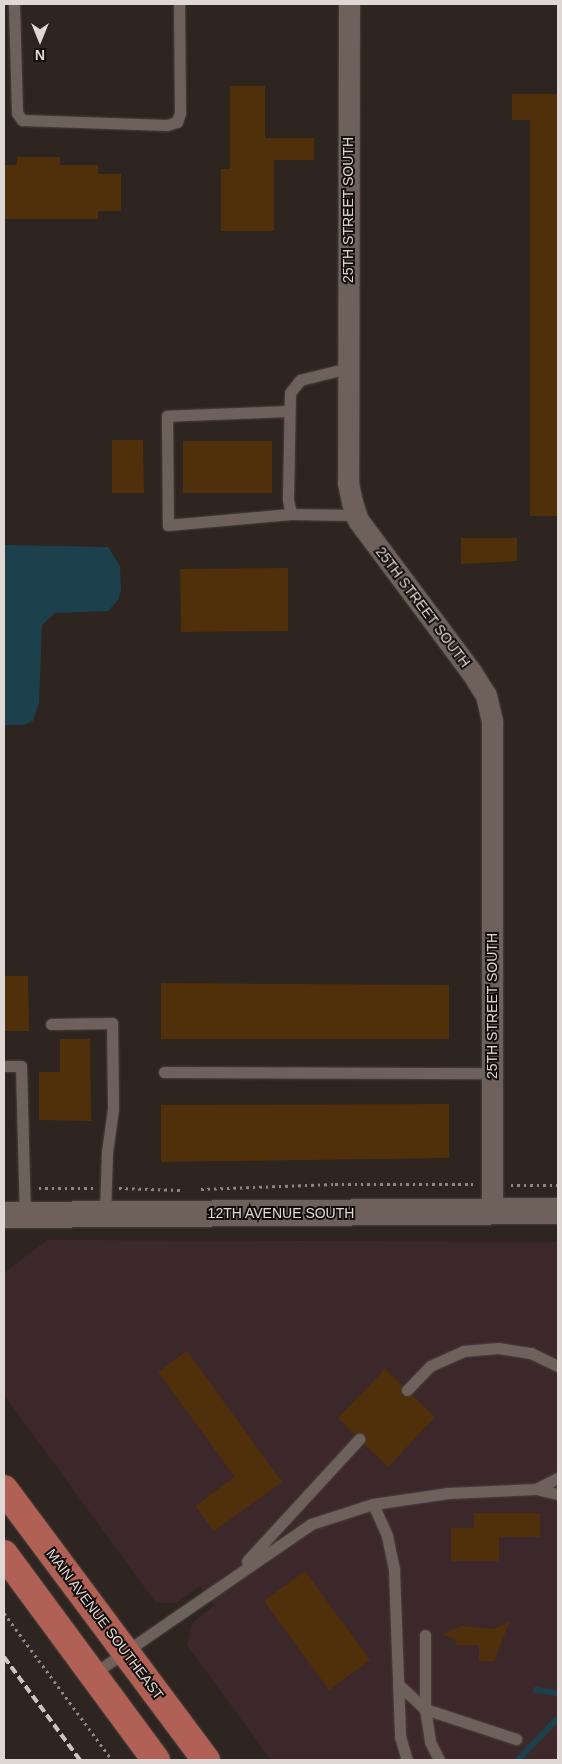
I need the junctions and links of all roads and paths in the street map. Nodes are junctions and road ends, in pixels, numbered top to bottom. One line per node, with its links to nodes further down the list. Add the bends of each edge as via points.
1 (14, 4): 2 (lane, via 17,113 22,120 167,125 177,122 180,113)
2 (180, 4)
3 (349, 4): 4 (street, 25TH STREET SOUTH)
4 (348, 368): 5 (lane, via 300,380 290,393); 7 (street, 25TH STREET SOUTH, via 348,483)
5 (290, 411): 6 (lane); 6 (lane, via 167,416 168,525)
6 (291, 514): 7 (lane)
7 (356, 515): 11 (street, 25TH STREET SOUTH, via 486,695 492,722)
8 (51, 1024): 15 (lane, via 112,1023 113,1109)
9 (4, 1066): 14 (lane, via 21,1066)
10 (164, 1072): 11 (lane)
11 (492, 1073): 12 (street, 25TH STREET SOUTH)
12 (492, 1184): 13 (path); 17 (path, via 335,1184); 19 (street, 25TH STREET SOUTH)
13 (558, 1184)
14 (24, 1188): 15 (path); 21 (lane)
15 (105, 1188): 16 (path); 20 (lane)
16 (183, 1190)
17 (192, 1190)
18 (558, 1211): 19 (street, 12TH AVENUE SOUTH)
19 (492, 1212): 20 (street, 12TH AVENUE SOUTH)
20 (105, 1214): 21 (street, 12TH AVENUE SOUTH)
21 (14, 1215)
22 (558, 1366): 23 (lane, via 531,1354 498,1348 464,1351 430,1366)
23 (407, 1390)
24 (359, 1439): 31 (lane)
25 (558, 1478): 27 (lane)
26 (4, 1489): 34 (main road, MAIN AVENUE SOUTHEAST)
27 (536, 1489): 28 (lane); 29 (lane, via 448,1492)
28 (558, 1494)
29 (373, 1504): 31 (lane, via 311,1524); 36 (lane, via 387,1536 394,1570)
30 (4, 1554): 35 (main road)
31 (237, 1573): 34 (lane)
32 (4, 1613): 39 (path)
33 (425, 1635): 37 (lane)
34 (126, 1652): 35 (lane); 41 (main road, MAIN AVENUE SOUTHEAST)
35 (93, 1674): 40 (main road)
36 (398, 1684): 37 (lane); 42 (lane, via 400,1736)
37 (425, 1709): 38 (lane); 43 (lane, via 430,1742)
38 (516, 1739)
39 (112, 1760)
40 (156, 1760)
41 (206, 1760)
42 (407, 1760)
43 (439, 1760)

